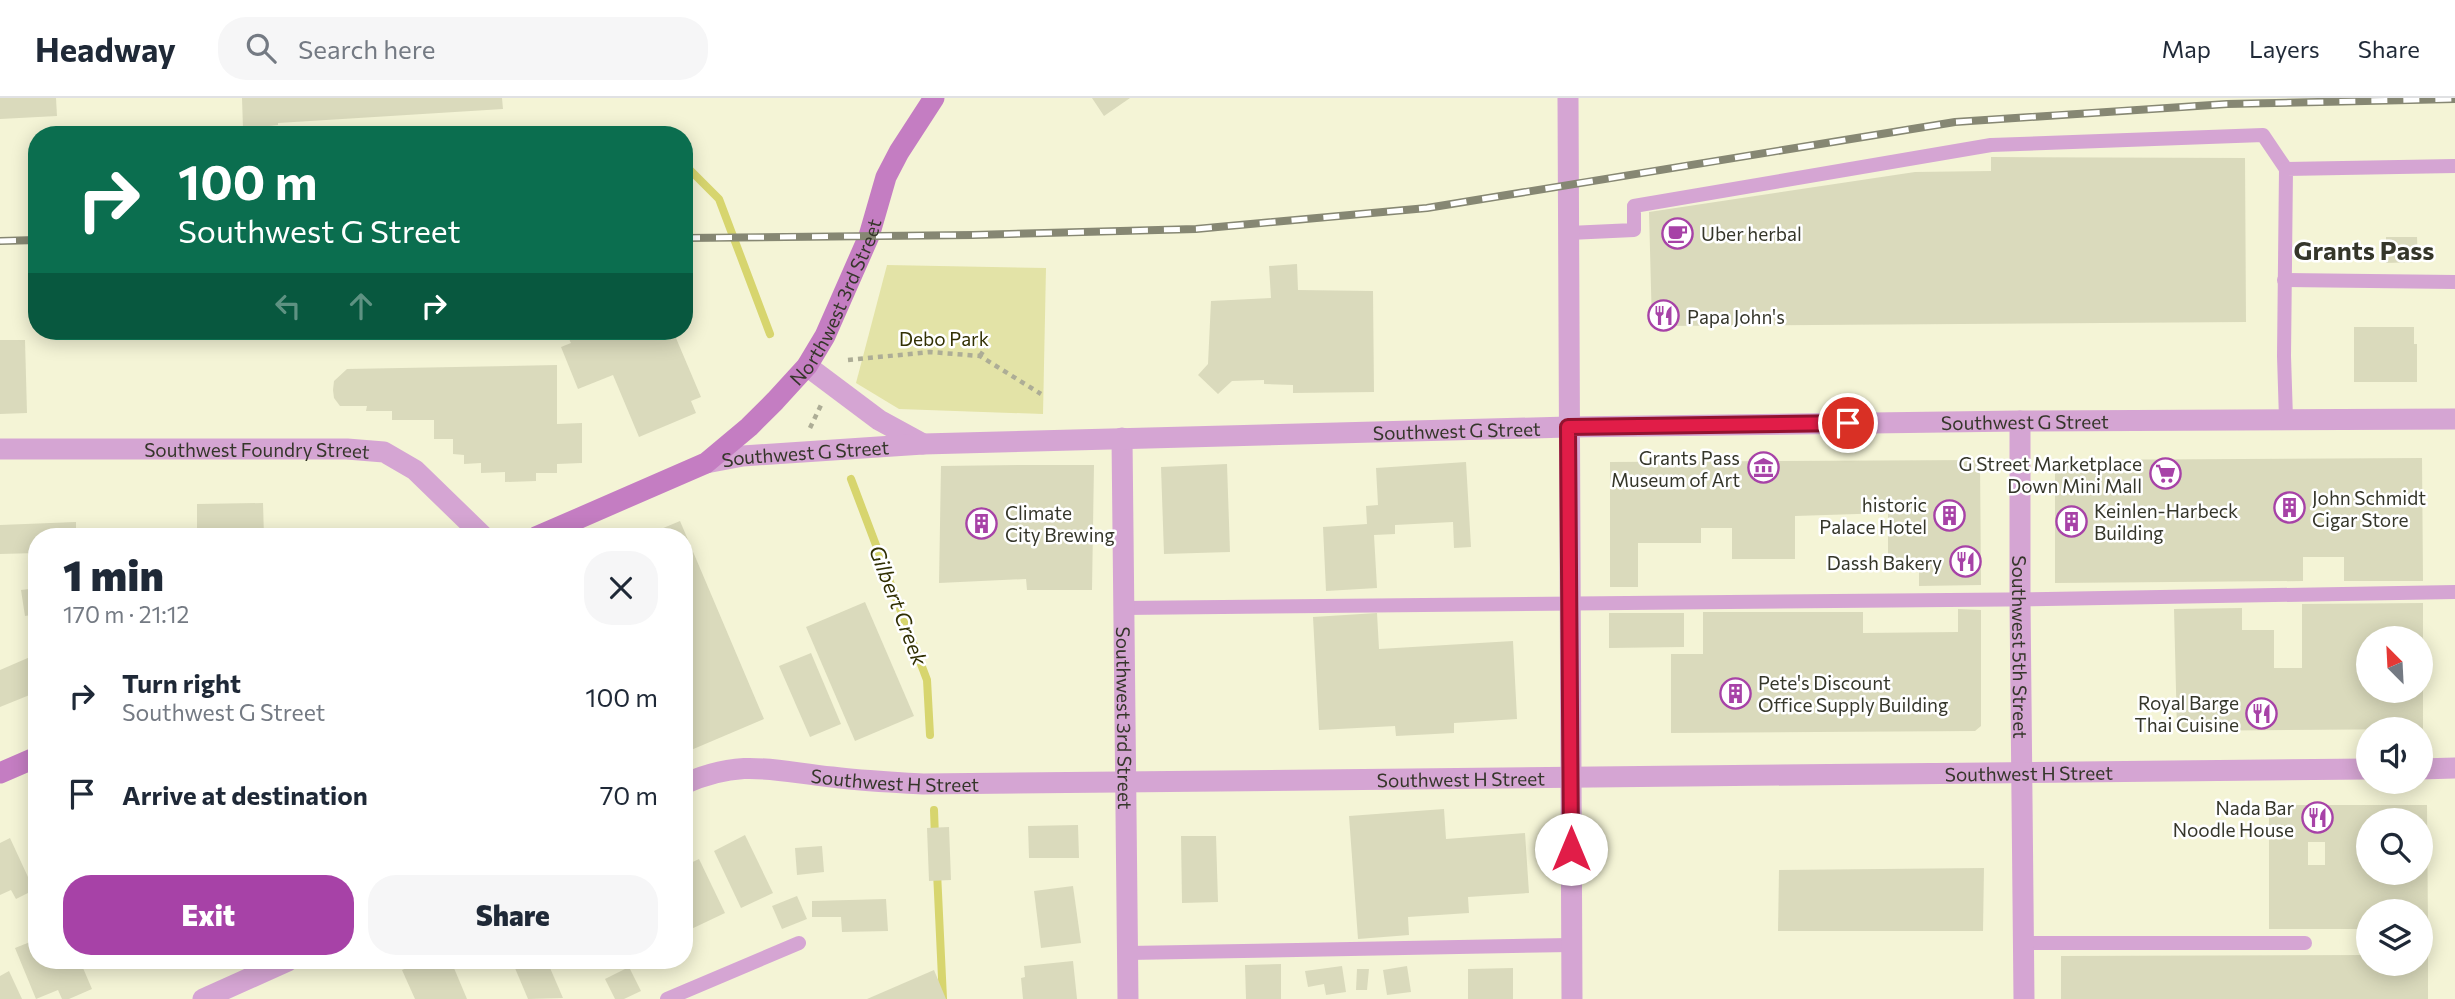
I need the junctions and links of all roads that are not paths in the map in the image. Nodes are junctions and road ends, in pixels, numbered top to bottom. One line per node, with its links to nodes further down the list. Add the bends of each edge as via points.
1 (1568, 98): 5 (street)
2 (932, 103): 8 (main road, Northwest 3rd Street, via 886,177 869,236 825,337)
3 (2455, 166): 4 (lane)
4 (2286, 169): 5 (lane, via 2263,135 1991,145 1634,205 1634,230); 6 (lane)
5 (1569, 233): 12 (street)
6 (2284, 280): 7 (lane); 9 (lane)
7 (2455, 282)
8 (807, 366): 14 (street, Southwest G Street, via 879,420); 16 (main road, Northwest 3rd Street, via 749,427)
9 (2286, 419): 10 (street, Southwest G Street); 11 (street, Southwest G Street)
10 (2455, 419)
11 (2020, 421): 12 (street, Southwest G Street); 20 (street, Southwest 5th Street)
12 (1568, 427): 13 (street, Southwest G Street); 21 (street)
13 (1122, 438): 14 (street, Southwest G Street); 22 (street, Southwest 3rd Street)
14 (923, 444): 16 (street, Southwest G Street, via 743,456)
15 (0, 449): 17 (street, Southwest Foundry Street, via 384,452 415,470)
16 (706, 463): 18 (main road, Southwest G Street)
17 (475, 528)
18 (557, 528)
19 (2455, 592): 20 (lane)
20 (2020, 600): 21 (lane); 27 (street, Southwest 5th Street)
21 (1569, 604): 22 (lane); 29 (street)
22 (1123, 608): 31 (street, Southwest 3rd Street)
23 (28, 761): 28 (main road)
24 (2455, 768): 26 (street)
25 (2356, 769): 27 (street, Southwest H Street)
26 (2433, 769)
27 (2021, 772): 29 (street, Southwest H Street); 33 (street, Southwest 5th Street)
28 (0, 773)
29 (1570, 777): 31 (street, Southwest H Street); 35 (street)
30 (693, 781): 31 (street, Southwest H Street, via 751,767 923,783)
31 (1125, 782): 36 (street, Southwest 3rd Street)
32 (799, 943): 39 (lane)
33 (2024, 943): 34 (lane); 42 (street, Southwest 5th Street)
34 (2305, 943)
35 (1571, 946): 36 (lane); 41 (street)
36 (1128, 953): 40 (street, Southwest 3rd Street)
37 (270, 969): 38 (street)
38 (203, 999)
39 (667, 999)
40 (1128, 999)
41 (1572, 999)
42 (2024, 999)

